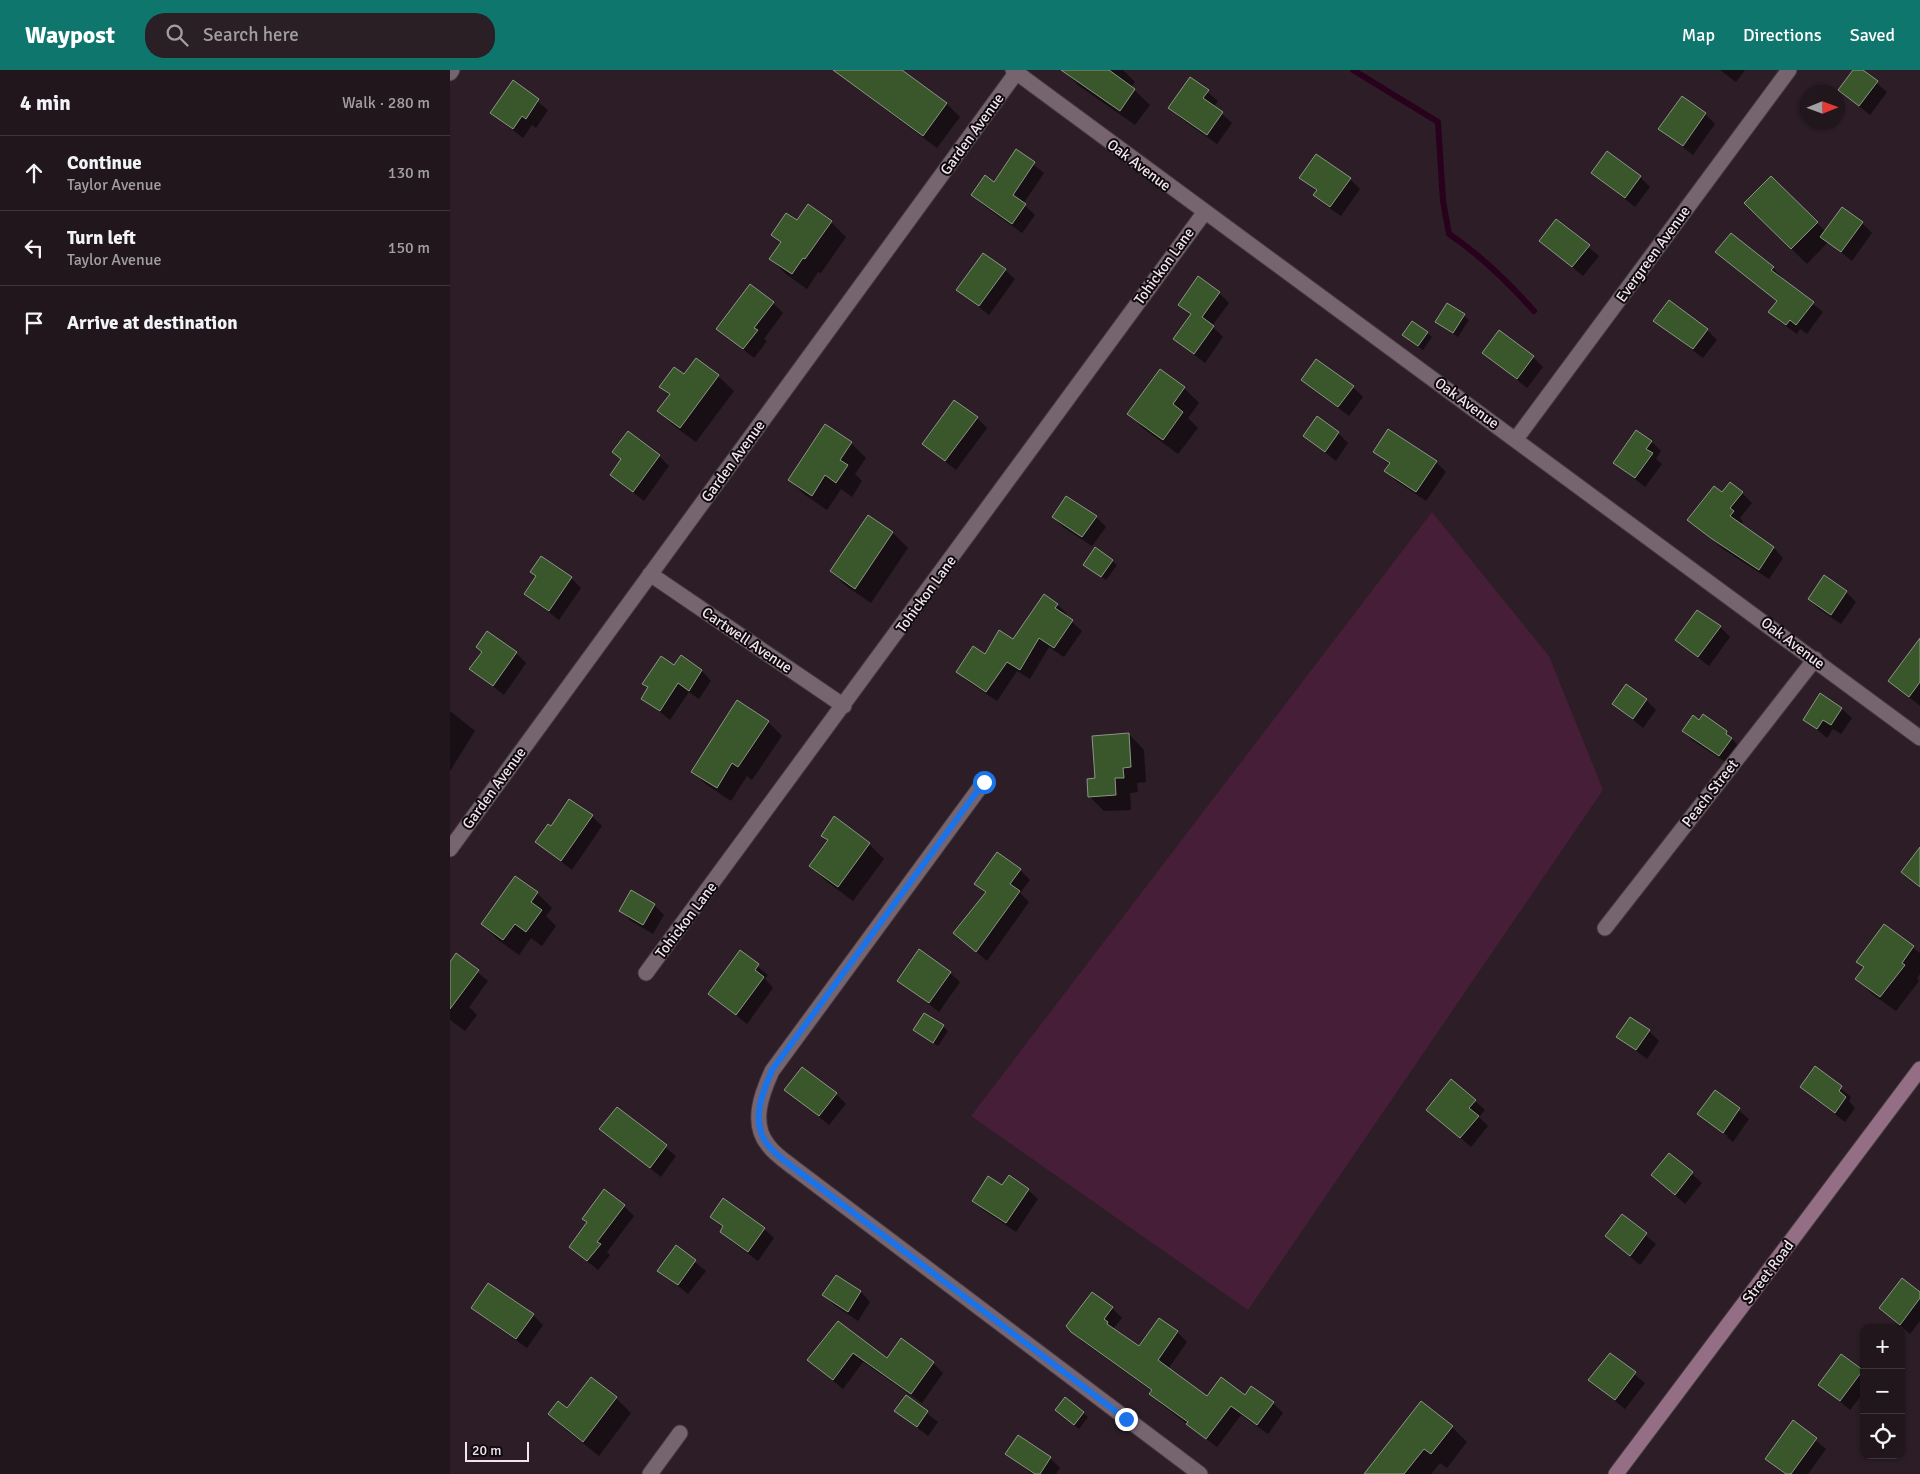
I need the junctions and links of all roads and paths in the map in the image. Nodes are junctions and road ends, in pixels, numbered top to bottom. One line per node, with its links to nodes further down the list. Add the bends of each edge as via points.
1 (1789, 70): 4 (street, Evergreen Avenue)
2 (1014, 71): 3 (street, Oak Avenue); 5 (street, Garden Avenue)
3 (1204, 213): 4 (street, Oak Avenue); 7 (street, Tohickon Lane)
4 (1516, 439): 6 (street, Oak Avenue)
5 (650, 574): 7 (street, Cartwell Avenue); 10 (street, Garden Avenue)
6 (1815, 658): 8 (street, Oak Avenue); 11 (street, Peach Street)
7 (844, 706): 12 (street, Tohickon Lane)
8 (1920, 738)
9 (984, 782): 16 (street, via 772,1070 761,1095 760,1133 768,1146 798,1171)
10 (450, 849)
11 (1605, 928)
12 (646, 973)
13 (1920, 1069): 17 (main road, Street Road)
14 (680, 1433): 15 (street)
15 (650, 1474)
16 (1200, 1474)
17 (1616, 1474)

